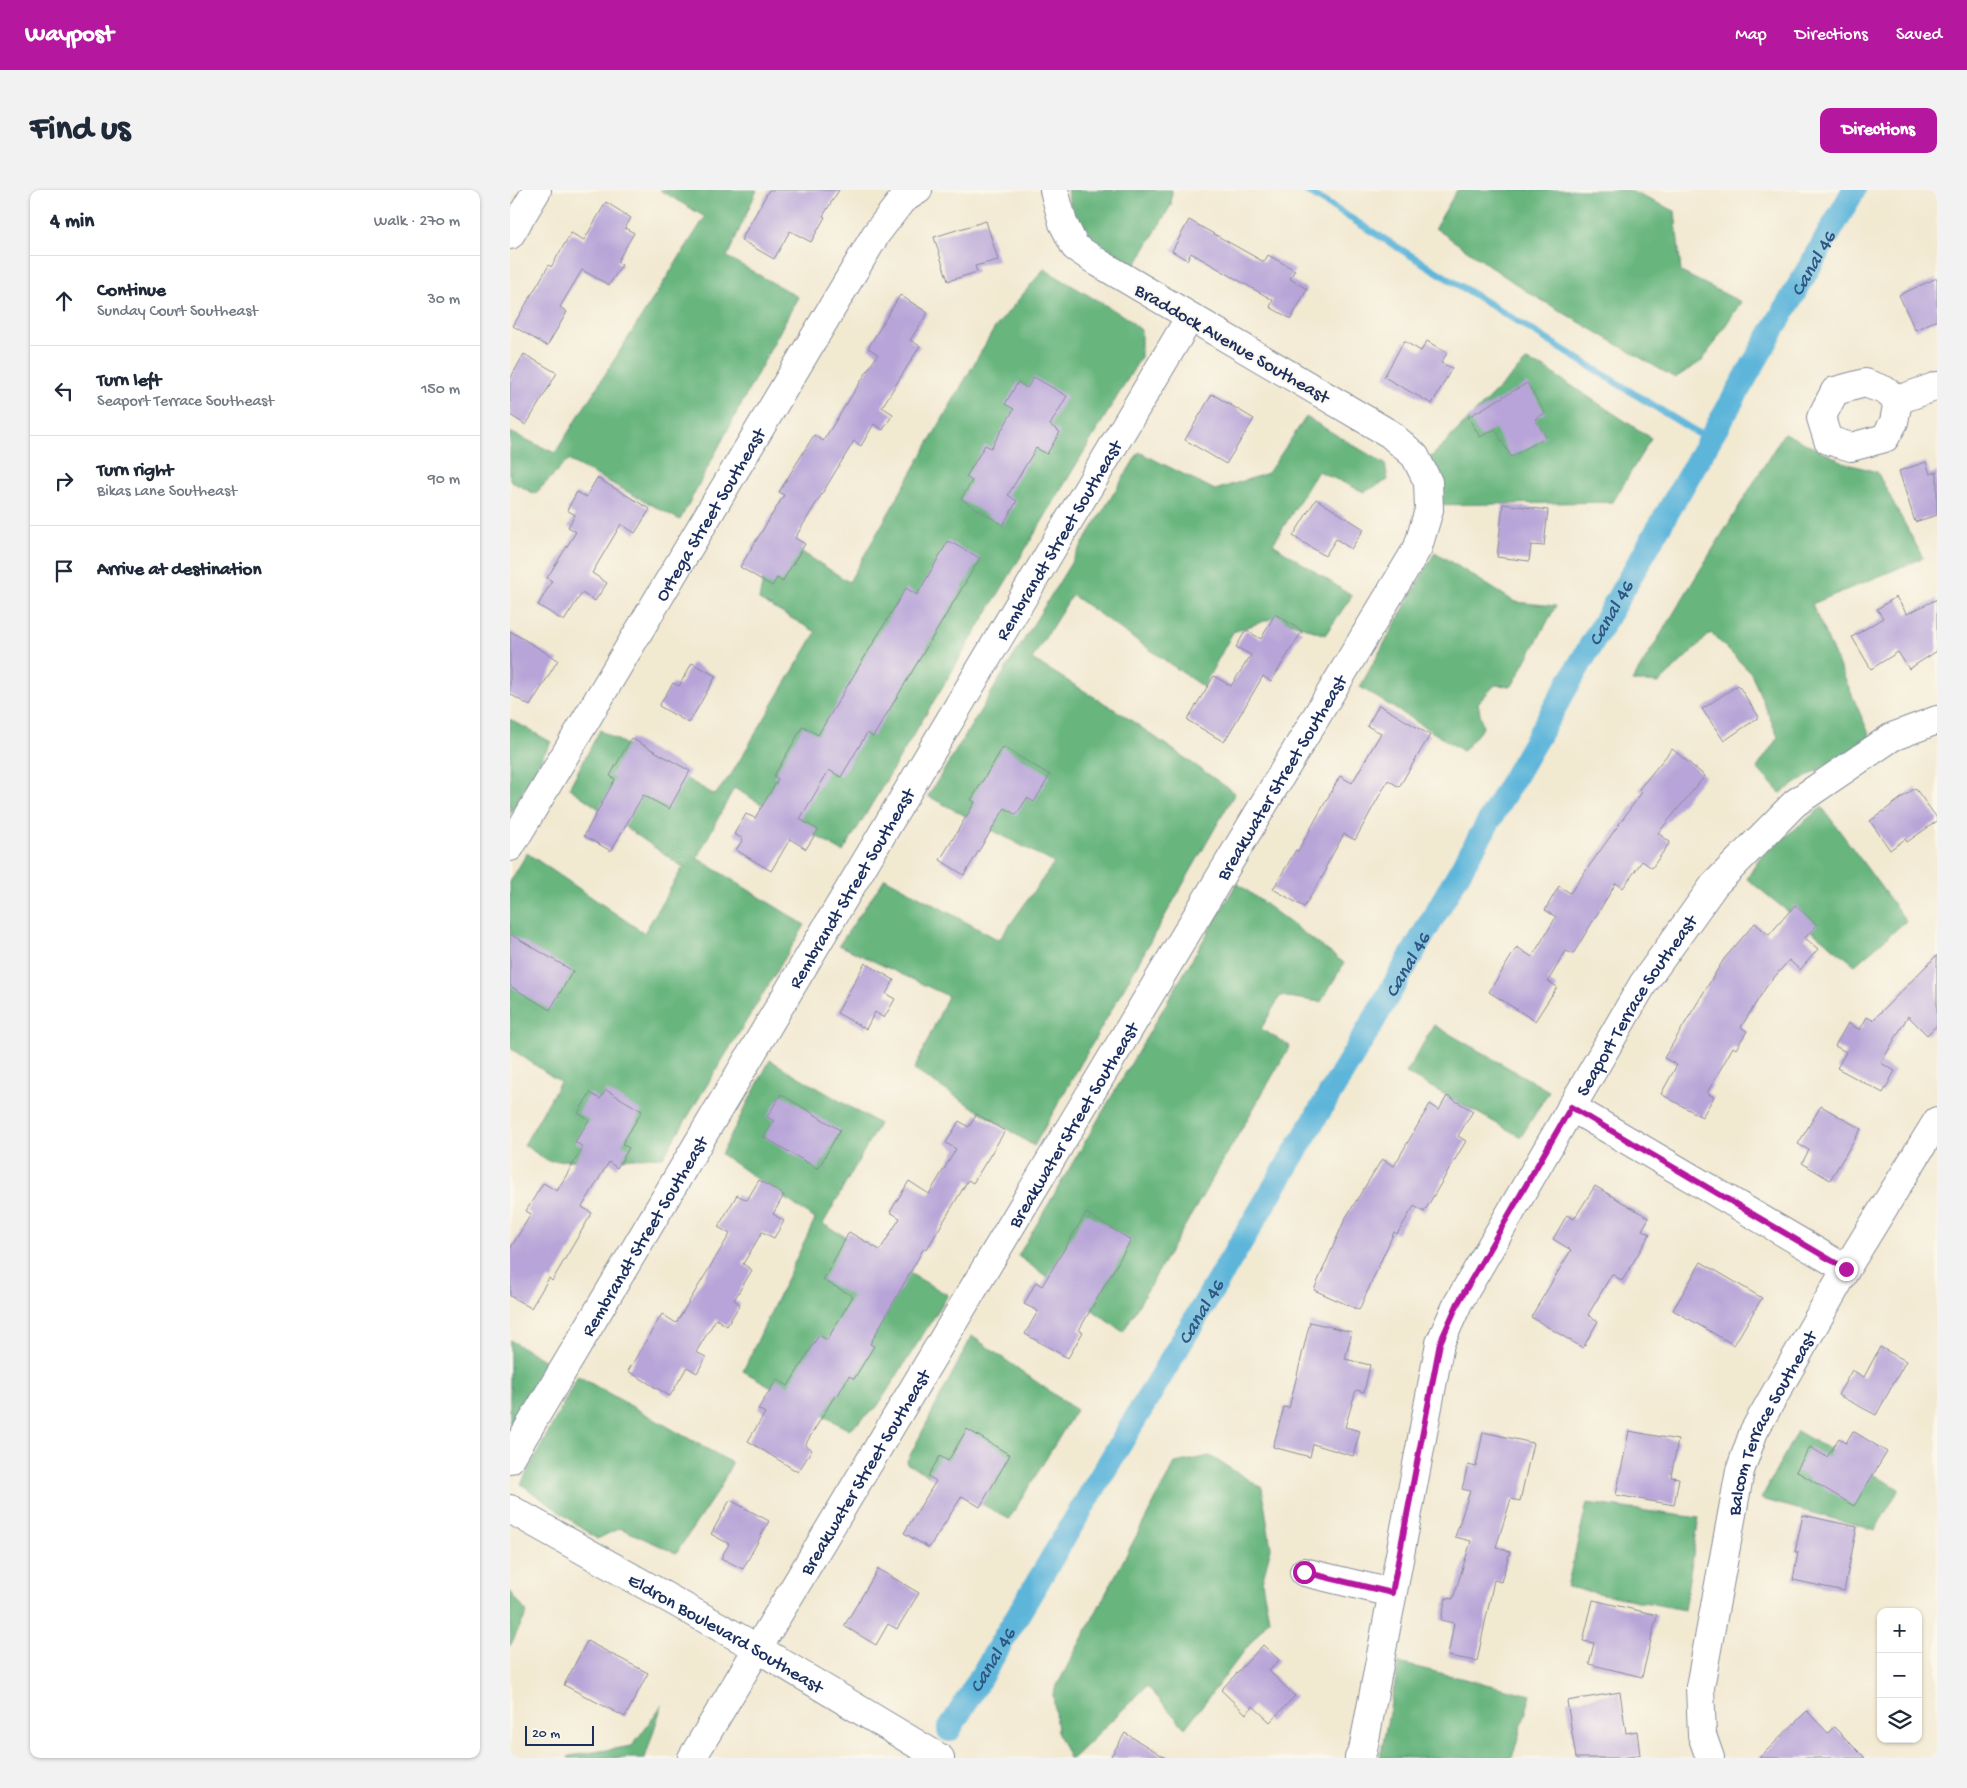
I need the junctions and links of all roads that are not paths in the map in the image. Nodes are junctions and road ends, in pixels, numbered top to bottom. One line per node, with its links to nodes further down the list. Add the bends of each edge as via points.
1 (537, 190): 4 (street)
2 (918, 190): 10 (street, Ortega Street Southeast, via 902,200 876,234)
3 (1054, 190): 5 (street, Braddock Avenue Southeast, via 1063,223 1075,247 1098,264)
4 (510, 235)
5 (1190, 317): 8 (street, Braddock Avenue Southeast, via 1390,434 1415,456); 14 (street, Rembrandt Street Southeast)
6 (1937, 386): 7 (street)
7 (1898, 400)
8 (1428, 482): 18 (street, Breakwater Street Southeast, via 1429,510 1418,547)
9 (1937, 720): 11 (street, Seaport Terrace Southeast, via 1892,737 1795,803 1714,885 1643,984)
10 (510, 847)
11 (1571, 1107): 13 (street); 17 (street, Seaport Terrace Southeast, via 1458,1303 1440,1343)
12 (1937, 1121): 13 (street, Balcom Terrace Southeast)
13 (1846, 1269): 22 (street, Balcom Terrace Southeast, via 1754,1431 1740,1471 1700,1687 1702,1735)
14 (510, 1459)
15 (510, 1510): 18 (street, Eldron Boulevard Southeast)
16 (1304, 1572): 17 (street)
17 (1392, 1593): 21 (street, Seaport Terrace Southeast)
18 (757, 1648): 19 (street, Breakwater Street Southeast); 20 (street, Eldron Boulevard Southeast)
19 (692, 1758)
20 (940, 1758)
21 (1359, 1758)
22 (1710, 1758)

